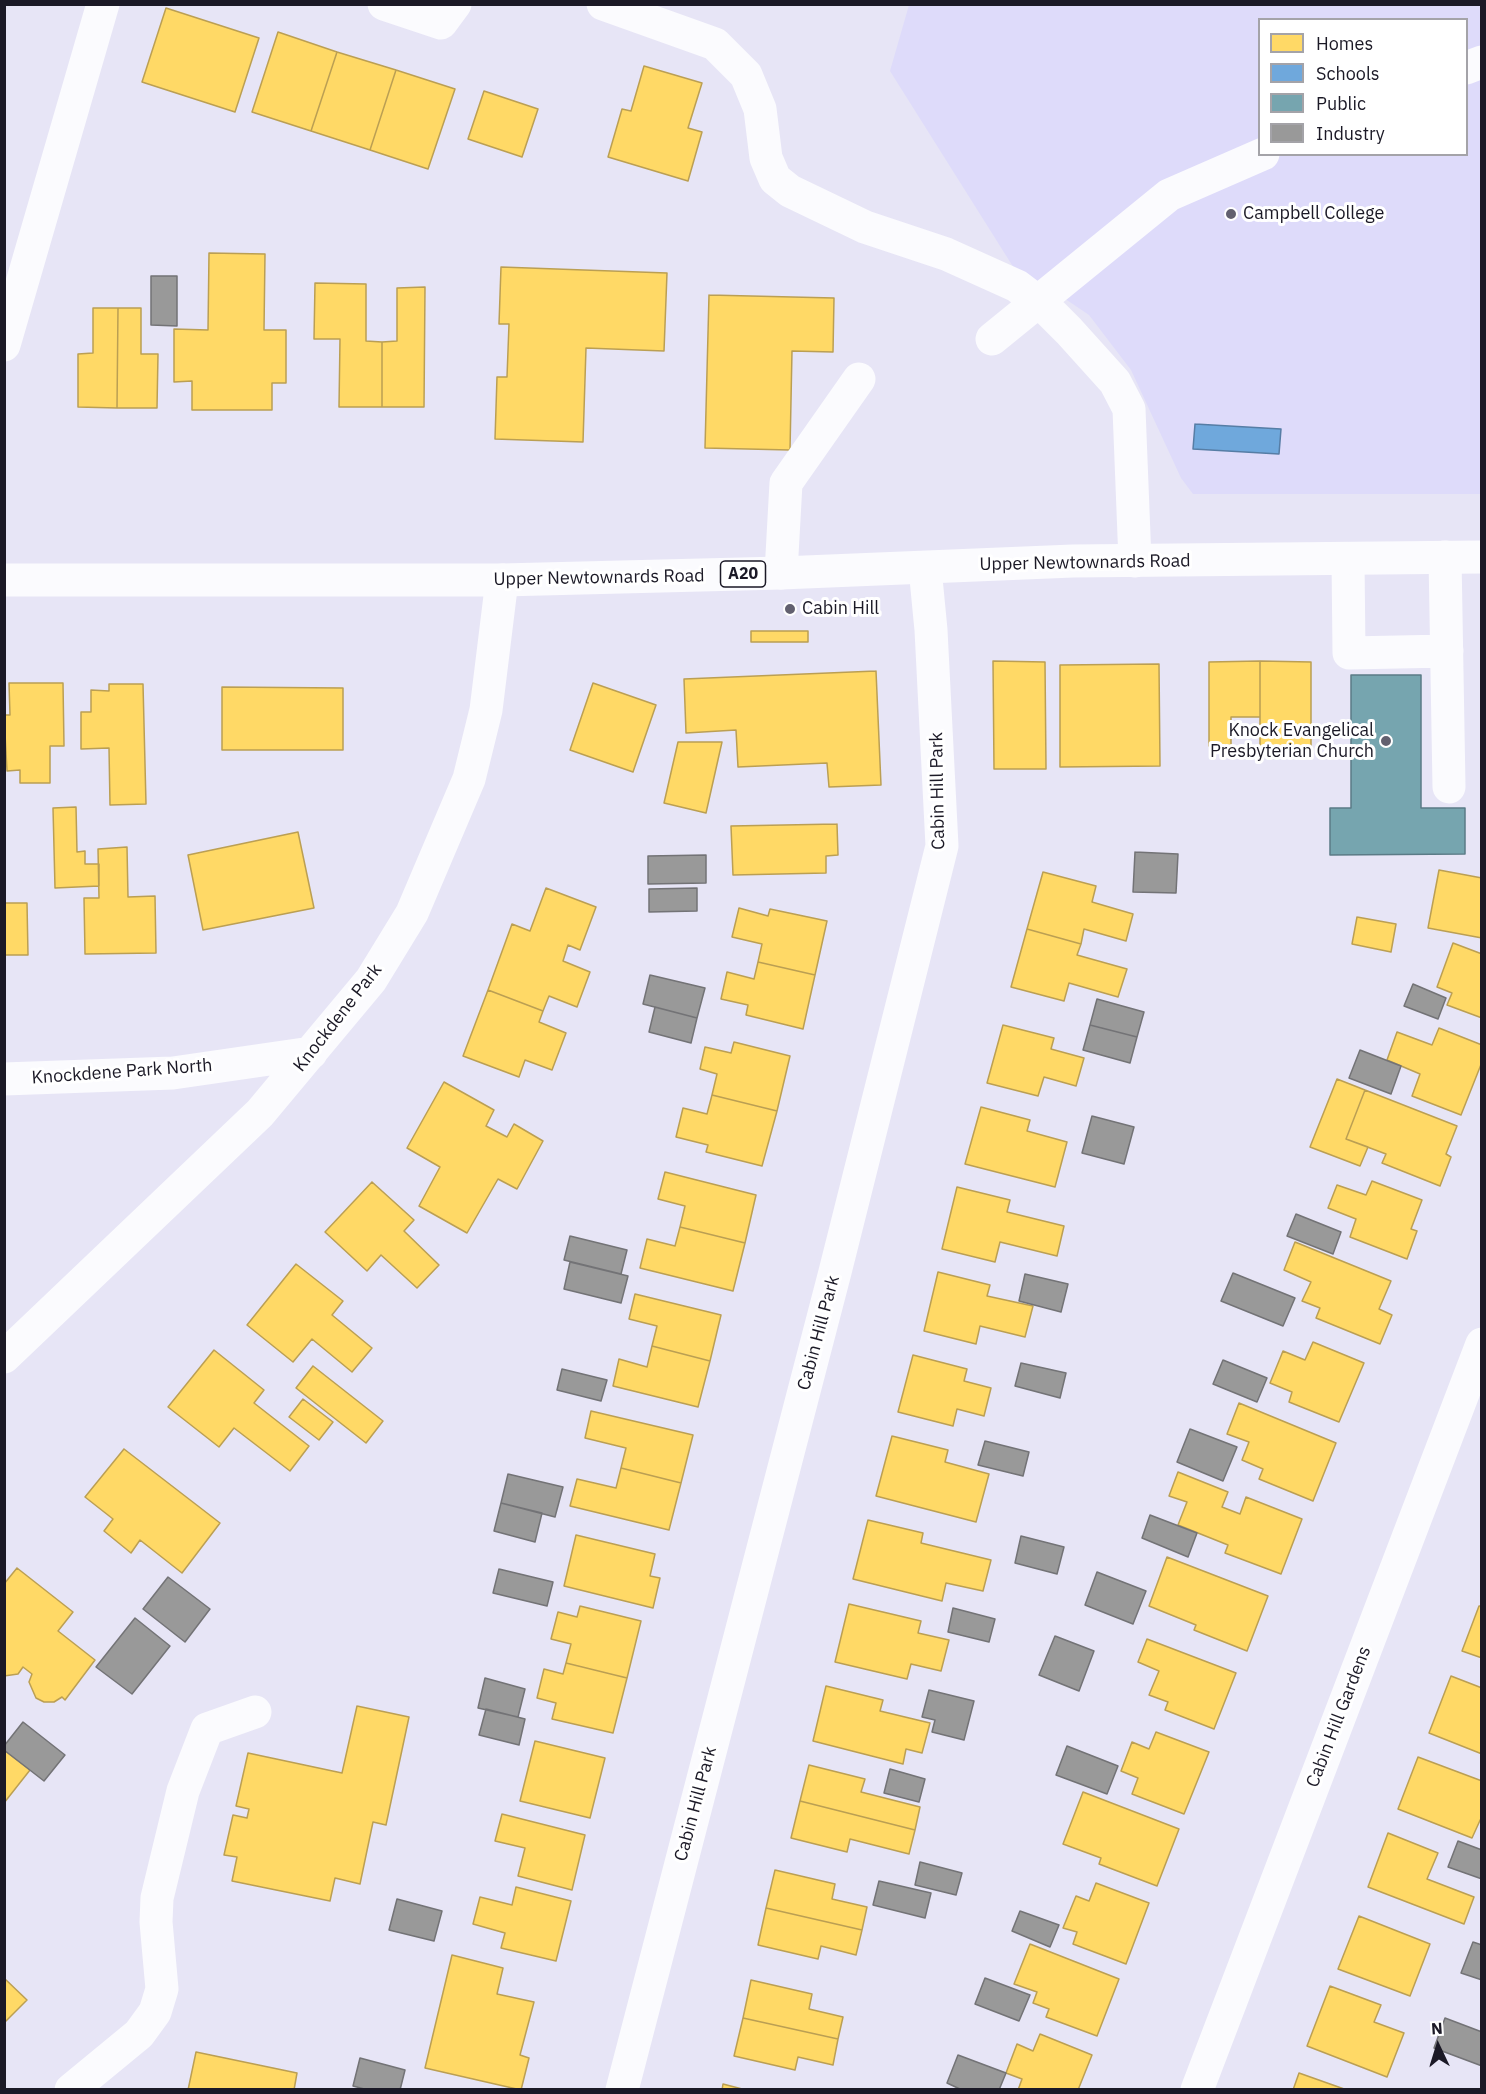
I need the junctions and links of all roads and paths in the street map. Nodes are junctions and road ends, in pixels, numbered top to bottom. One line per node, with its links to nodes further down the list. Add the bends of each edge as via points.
1 (103, 4): 10 (main road)
2 (384, 4): 3 (main road, via 441,23)
3 (455, 4)
4 (603, 4): 8 (main road, via 715,44 746,75 760,109 766,158 775,178 790,191 865,227 946,254 1017,286)
5 (1482, 62): 6 (main road)
6 (1468, 68)
7 (1258, 156): 8 (main road, via 1169,195)
8 (1038, 302): 9 (main road); 15 (main road, via 1116,382 1129,410)
9 (993, 339)
10 (4, 345)
11 (859, 379): 17 (main road, via 786,483)
12 (1446, 557): 13 (main road, Upper Newtownards Road / A20); 14 (main road, Upper Newtownards Road / A20); 20 (main road)
13 (1482, 557)
14 (1348, 559): 15 (main road, Upper Newtownards Road / A20); 20 (main road, via 1349,653)
15 (1135, 561): 16 (main road, Upper Newtownards Road / A20)
16 (925, 568): 17 (main road, Upper Newtownards Road / A20); 28 (main road, Cabin Hill Park, via 942,846)
17 (781, 573): 19 (main road, Upper Newtownards Road / A20)
18 (4, 580): 19 (main road, Upper Newtownards Road / A20)
19 (502, 580): 22 (main road, Knockdene Park, via 486,710 469,779 412,913 371,980)
20 (1448, 651): 21 (main road)
21 (1449, 787)
22 (311, 1053): 23 (main road, Knockdene Park North, via 173,1073); 25 (main road, Knockdene Park, via 260,1113)
23 (4, 1079)
24 (1482, 1344): 29 (main road, Cabin Hill Gardens)
25 (4, 1357)
26 (255, 1712): 27 (main road, via 207,1729 183,1791 157,1899 162,1989 155,2012 139,2034)
27 (71, 2090)
28 (622, 2090)
29 (1197, 2090)

